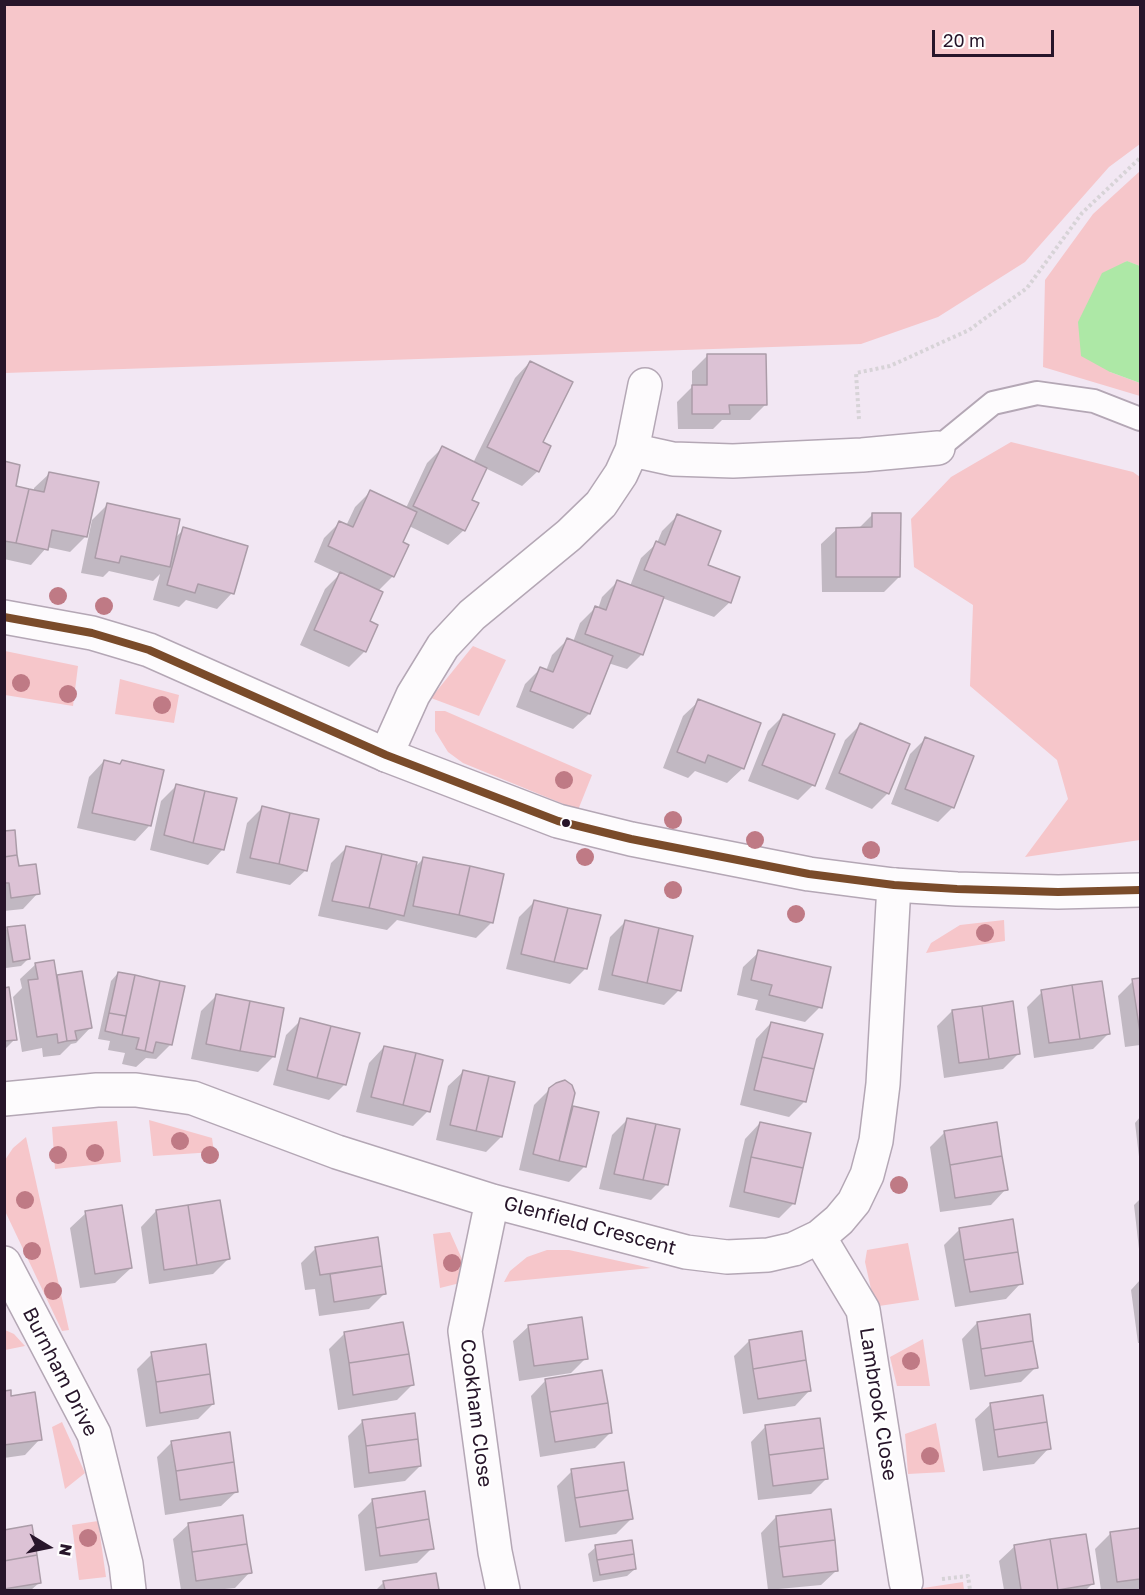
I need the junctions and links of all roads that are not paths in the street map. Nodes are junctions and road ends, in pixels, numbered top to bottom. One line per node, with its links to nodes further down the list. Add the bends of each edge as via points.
1 (645, 385): 4 (street)
2 (1140, 419): 3 (lane, via 1094,401 1037,393 993,403)
3 (938, 448): 4 (street, via 862,456 733,461 673,459)
4 (632, 450): 6 (street, via 601,504 472,615 443,646 413,694)
5 (4, 616): 6 (street, via 92,633 149,650)
6 (386, 755): 7 (street, via 558,821 711,856)
7 (894, 885): 8 (street, via 1058,892); 11 (street, Glenfield Crescent, via 876,1141 867,1175 854,1202)
8 (1140, 890)
9 (4, 1099): 10 (street, Glenfield Crescent, via 97,1090 136,1090 193,1098 337,1152)
10 (492, 1201): 11 (street, Glenfield Crescent, via 686,1252 727,1257 768,1255); 15 (street, Cookham Close, via 465,1331)
11 (819, 1237): 13 (street, Lambrook Close, via 863,1310)
12 (4, 1263): 14 (street, Burnham Drive, via 94,1434)
13 (906, 1582)
14 (129, 1590)
15 (503, 1590)

